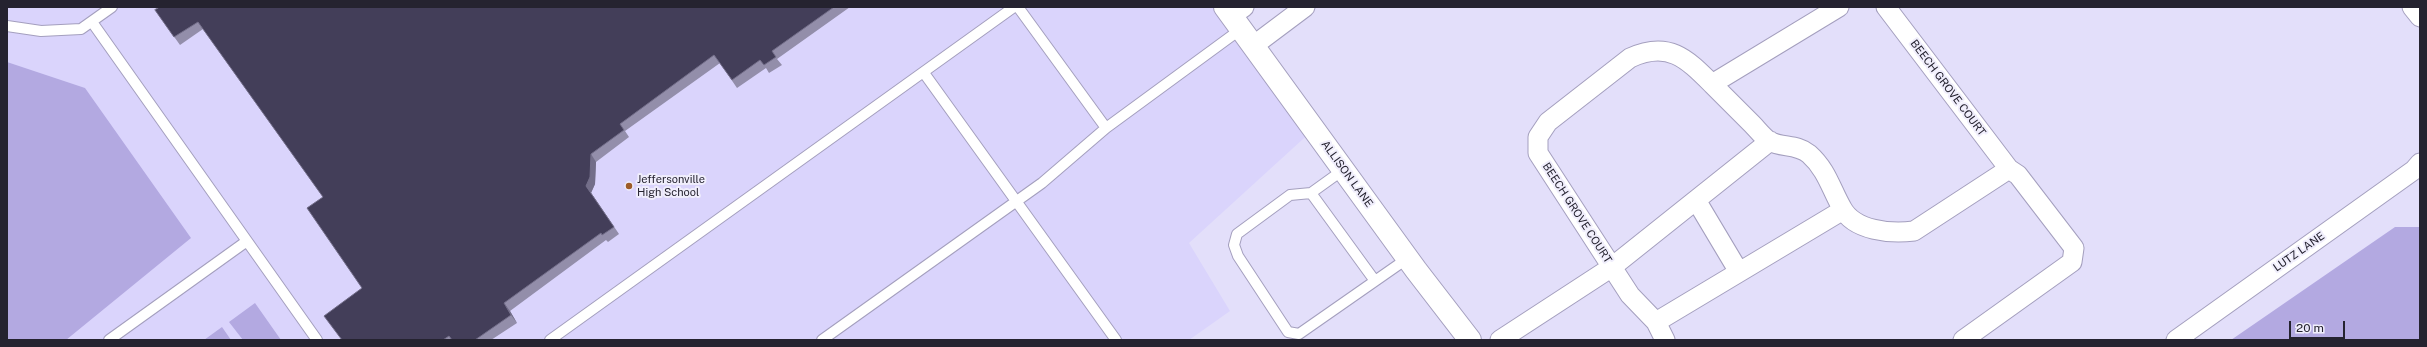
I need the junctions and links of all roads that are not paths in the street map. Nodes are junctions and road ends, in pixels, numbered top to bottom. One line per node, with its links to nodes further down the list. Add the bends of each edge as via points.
1 (112, 7): 10 (lane)
2 (1014, 7): 12 (lane)
3 (1018, 7): 14 (lane)
4 (1305, 7): 9 (street)
5 (1839, 7): 13 (street)
6 (1886, 7): 16 (street, BEECH GROVE COURT)
7 (2412, 7): 8 (street)
8 (2420, 17)
9 (1239, 21): 14 (lane); 18 (main road, ALLISON LANE)
10 (92, 22): 11 (lane, via 81,29 41,31); 23 (lane)
11 (7, 26)
12 (924, 73): 21 (lane); 31 (lane)
13 (1712, 84): 15 (street, BEECH GROVE COURT); 25 (street, BEECH GROVE COURT, via 1688,60 1667,51 1645,51 1630,58 1548,122 1538,138 1538,153)
14 (1106, 128): 21 (lane, via 1042,183)
15 (1770, 141): 20 (street, BEECH GROVE COURT); 22 (street, via 1798,147 1809,154 1828,175)
16 (2009, 168): 22 (street, via 1914,231 1884,231 1856,222); 37 (street, BEECH GROVE COURT, via 2018,175 2074,248 2074,255 2072,262)
17 (2418, 169): 38 (street, LUTZ LANE)
18 (1343, 170): 19 (lane); 24 (main road, ALLISON LANE)
19 (1311, 193): 27 (lane); 27 (lane, via 1290,195 1237,234 1234,245 1238,256 1288,332 1299,334)
20 (1696, 200): 25 (street, BEECH GROVE COURT); 26 (street)
21 (1016, 201): 32 (lane); 33 (lane)
22 (1843, 210): 26 (street)
23 (247, 241): 29 (lane); 30 (lane)
24 (1408, 258): 27 (lane); 34 (main road, ALLISON LANE)
25 (1612, 267): 28 (street, BEECH GROVE COURT, via 1630,294); 35 (street, BEECH GROVE COURT)
26 (1739, 272): 28 (street)
27 (1375, 281)
28 (1656, 322): 36 (street, BEECH GROVE COURT)
29 (109, 340)
30 (317, 340)
31 (550, 340)
32 (822, 340)
33 (1116, 340)
34 (1470, 340)
35 (1500, 340)
36 (1665, 340)
37 (1963, 340)
38 (2176, 340)

